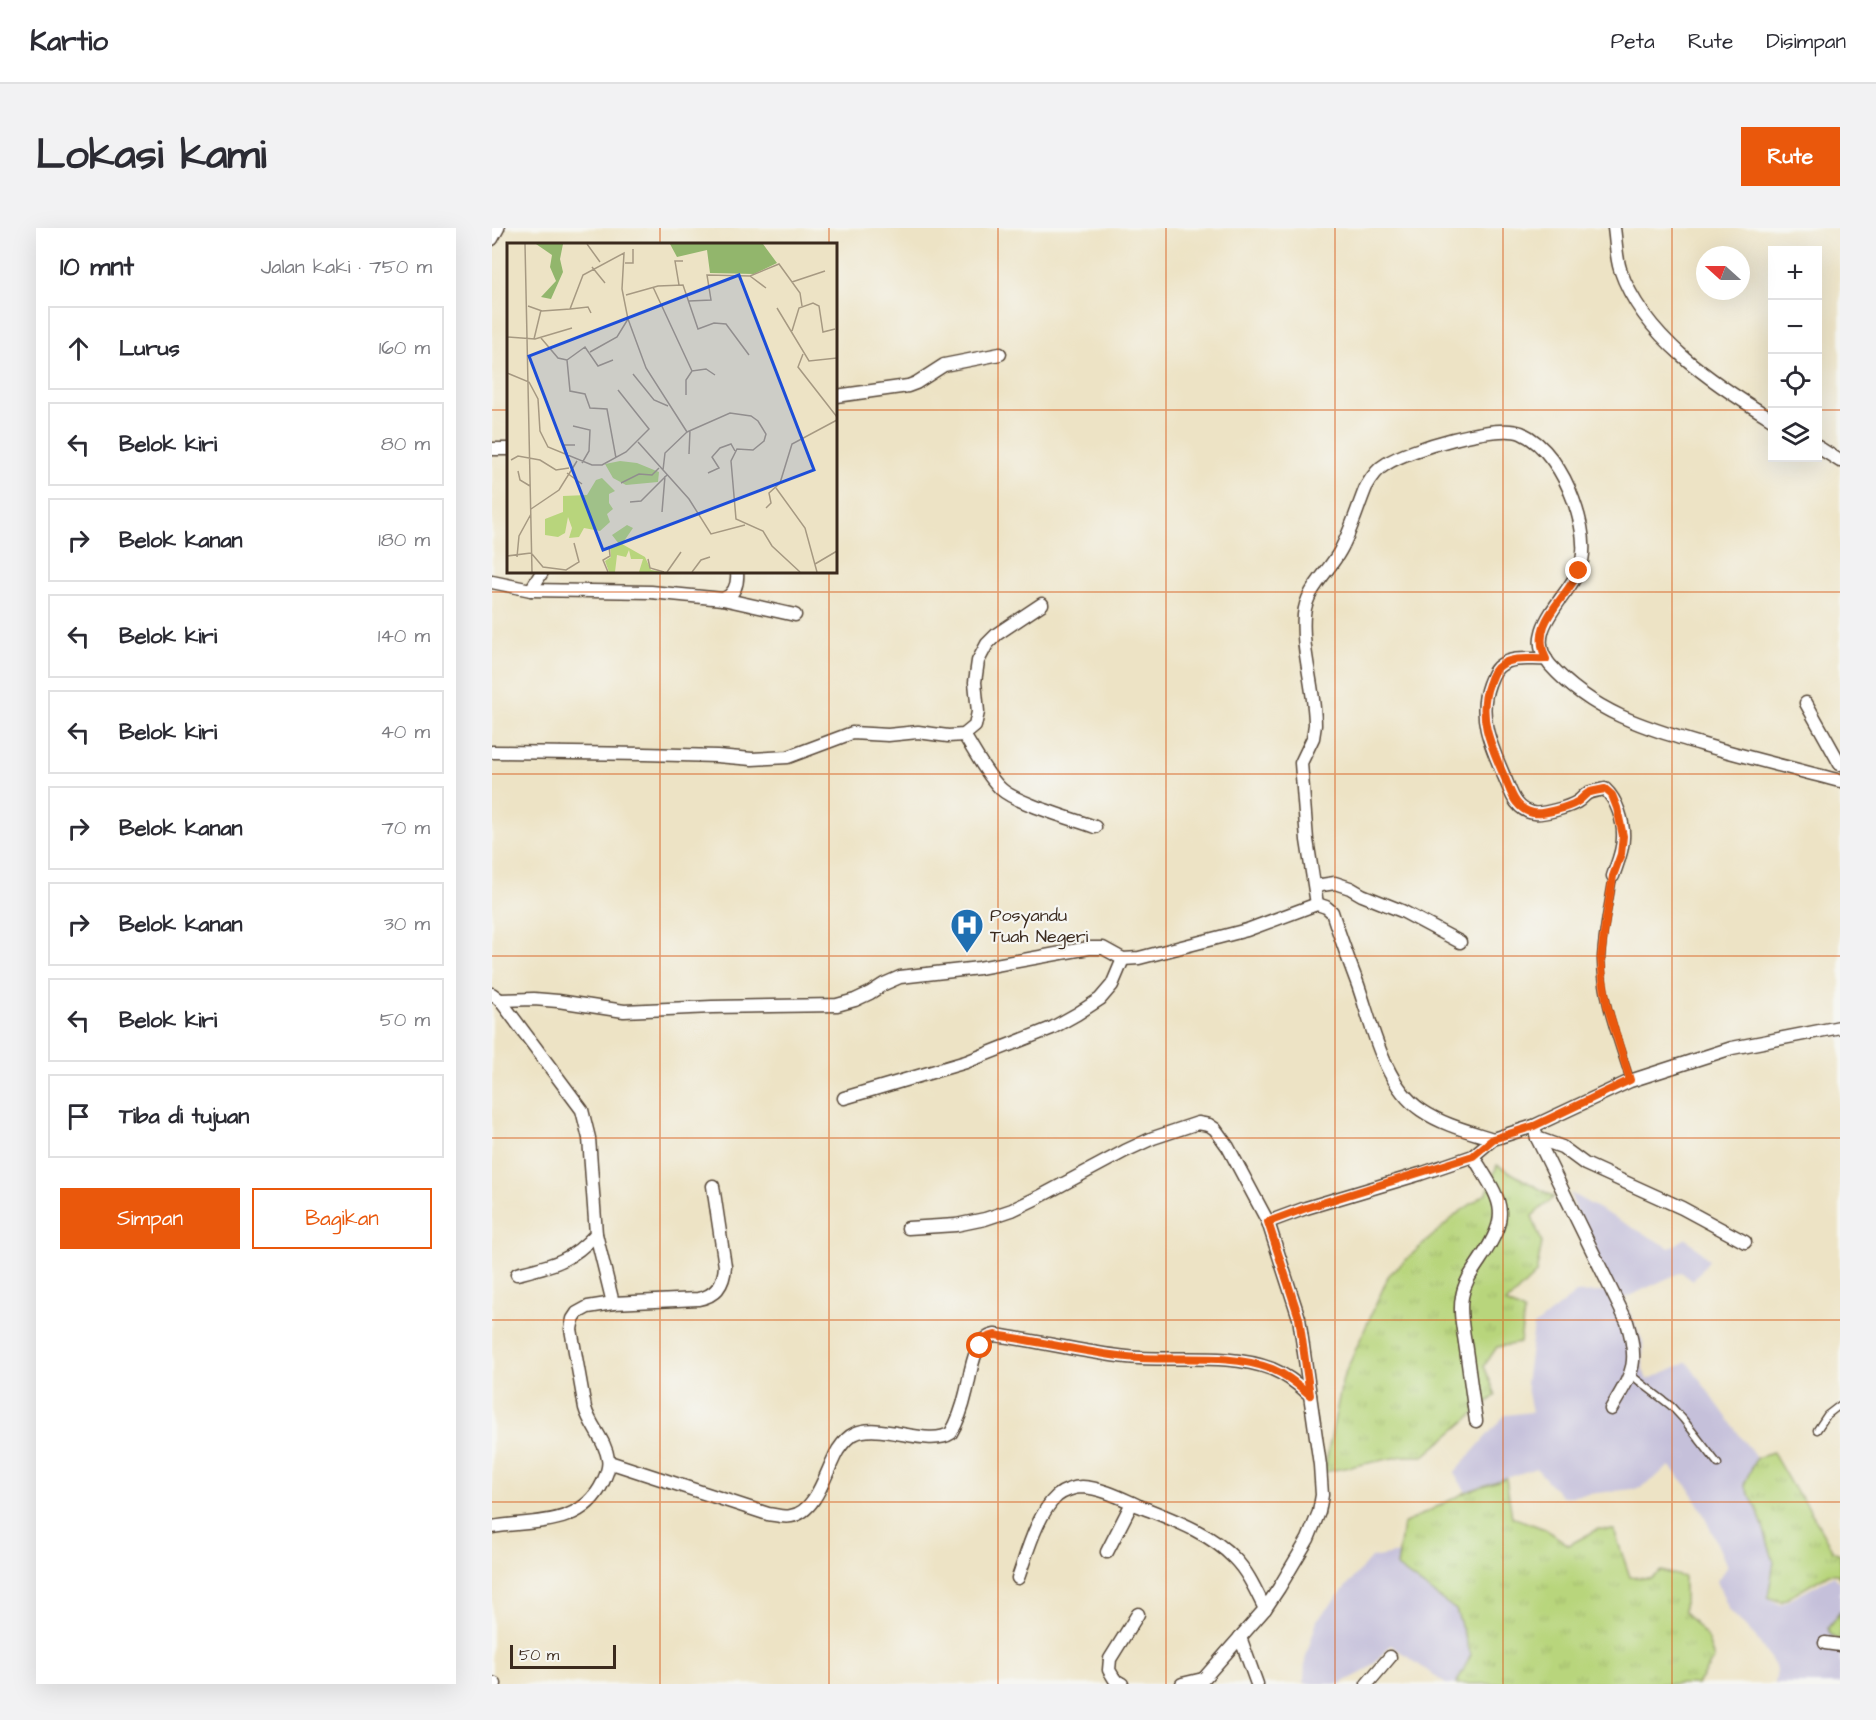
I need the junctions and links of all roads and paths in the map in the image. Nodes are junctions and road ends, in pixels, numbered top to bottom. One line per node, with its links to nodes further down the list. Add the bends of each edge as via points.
1 (498, 228): 3 (street)
2 (1614, 228): 6 (street, via 1620,268 1647,318 1675,349 1724,389)
3 (492, 239)
4 (1000, 354): 5 (street, via 944,365 908,386)
5 (837, 396)
6 (1768, 416)
7 (1822, 450): 8 (street)
8 (1840, 461)
9 (541, 573): 12 (street)
10 (737, 573): 13 (street, via 733,592)
11 (492, 582): 12 (street)
12 (531, 590): 13 (street, via 651,592)
13 (723, 599): 15 (street)
14 (1042, 604): 18 (street, via 987,644 976,671 975,726)
15 (795, 615)
16 (1546, 659): 21 (street, via 1586,697 1629,722); 23 (street, via 1511,660 1495,671 1484,700 1490,742 1512,799 1527,811 1536,814 1558,809 1605,789 1612,795 1623,836); 24 (street, via 1541,646 1544,625 1575,580 1582,562 1583,536 1572,497 1542,447 1513,430 1496,430 1417,451 1382,467 1366,487 1339,554 1310,593 1304,613 1315,725 1301,763)
17 (1806, 703): 20 (street)
18 (964, 735): 19 (street, via 852,733 788,757 752,759); 22 (street, via 1005,793)
19 (492, 752)
20 (1840, 764)
21 (1840, 781)
22 (1095, 826)
23 (1613, 876): 30 (lane, via 1601,958 1607,1005)
24 (1315, 886): 25 (street); 26 (street, via 1335,883 1350,888)
25 (1317, 904): 27 (street, via 1247,930); 34 (street, via 1332,912 1396,1084 1421,1110 1449,1125)
26 (1460, 942)
27 (1122, 959): 28 (street, via 1103,948 1089,948 979,968 900,977 855,1000 825,1006 624,1011); 31 (street, via 1113,985 1100,999 1052,1028 966,1062)
28 (496, 997): 39 (street, via 582,1110 590,1138)
29 (1840, 1027): 30 (street, via 1732,1048)
30 (1630, 1080): 32 (street)
31 (844, 1098)
32 (1534, 1126): 33 (street); 34 (street)
33 (1537, 1138): 40 (street, via 1562,1147 1585,1164); 43 (street, via 1627,1323 1634,1351)
34 (1493, 1139): 35 (street)
35 (1473, 1156): 37 (street); 47 (street, via 1498,1197 1500,1216 1491,1244 1466,1283 1461,1306)
36 (713, 1186): 42 (street, via 725,1266 718,1289 706,1298)
37 (1268, 1222): 38 (street, via 1219,1133 1202,1122 1125,1151 1012,1210 956,1225); 44 (street, via 1299,1318)
38 (908, 1228)
39 (596, 1234): 41 (street, via 565,1260); 42 (street)
40 (1745, 1242)
41 (517, 1274)
42 (613, 1303): 49 (street, via 581,1310 573,1318 571,1329 587,1416)
43 (1631, 1375): 46 (street); 50 (lane, via 1671,1406)
44 (1310, 1395): 49 (street, via 1284,1375 1251,1364 1126,1357 995,1335 983,1341 976,1353 951,1433 934,1438 872,1431 854,1433 837,1453 809,1507 791,1517 768,1514); 55 (street, via 1322,1480 1321,1505 1308,1539)
45 (1840, 1404): 48 (lane)
46 (1611, 1409)
47 (1476, 1421)
48 (1817, 1430)
49 (609, 1462): 52 (street, via 600,1488 590,1502 574,1513)
50 (1718, 1464)
51 (1132, 1503): 53 (street); 54 (street, via 1083,1487 1057,1496 1034,1534); 55 (street, via 1181,1524 1222,1548 1246,1573)
52 (492, 1527)
53 (1107, 1552)
54 (1018, 1578)
55 (1265, 1608): 57 (street)
56 (1138, 1614): 62 (street, via 1110,1659 1109,1670)
57 (1240, 1637): 61 (street); 64 (street)
58 (1825, 1643): 59 (street)
59 (1840, 1645)
60 (1390, 1657): 65 (street)
61 (1201, 1682): 63 (street)
62 (1122, 1684)
63 (1182, 1684)
64 (1257, 1684)
65 (1366, 1684)

